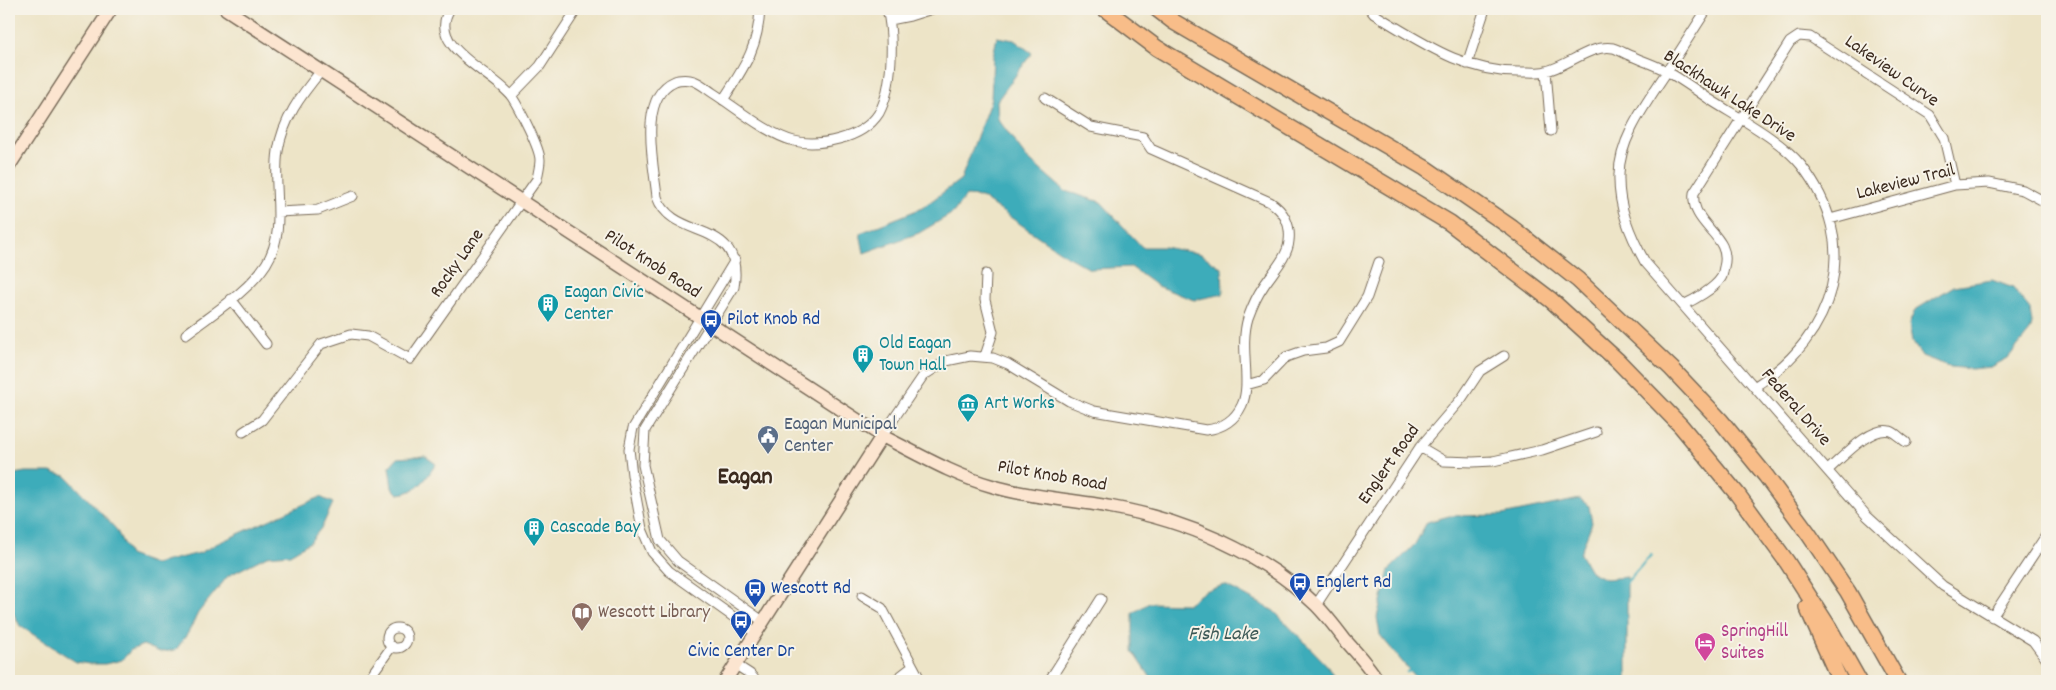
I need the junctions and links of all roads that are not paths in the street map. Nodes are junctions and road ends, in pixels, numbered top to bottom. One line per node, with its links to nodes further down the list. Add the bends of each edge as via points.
1 (111, 9): 23 (main road)
2 (226, 9): 15 (main road, Pilot Knob Road)
3 (450, 9): 18 (street, Rocky Lane, via 446,15 445,31 453,48)
4 (578, 9): 18 (street, via 540,66)
5 (760, 9): 20 (street, via 759,30 750,59)
6 (888, 9): 13 (street)
7 (932, 9): 13 (street)
8 (1105, 9): 50 (highway, via 1157,48 1450,223 1551,300 1618,361 1681,426 1738,495)
9 (1157, 9): 70 (highway, via 1174,22 1425,168 1512,228 1578,280 1672,369 1766,476 1848,592)
10 (1370, 9): 14 (street, Blackhawk Lake Drive, via 1438,52)
11 (1485, 9): 14 (street)
12 (1707, 9): 17 (street, Federal Drive)
13 (890, 20): 20 (street, via 891,53 886,101 874,121 852,136 823,144 794,141 773,132)
14 (1467, 64): 16 (street, Blackhawk Lake Drive, via 1507,72)
15 (321, 71): 26 (main road, Pilot Knob Road); 28 (street, via 298,99 285,124 276,174)
16 (1546, 71): 17 (street, Blackhawk Lake Drive, via 1589,52 1612,48); 22 (street)
17 (1667, 71): 21 (street, Blackhawk Lake Drive); 34 (street, Federal Drive, via 1637,118 1626,142 1618,174 1622,208 1632,239 1645,262)
18 (511, 96): 26 (street, Rocky Lane, via 540,158 537,179)
19 (1045, 98): 41 (street, via 1091,127 1143,137 1150,149 1270,202 1280,210 1287,220 1289,240 1286,252 1257,296 1247,321 1244,347)
20 (723, 100): 30 (street, via 693,80 677,80 657,97 650,125 660,208 669,216 722,241)
21 (1740, 119): 24 (street, Lakeview Curve, via 1790,42 1799,36 1810,37 1930,115 1944,138); 29 (street, Blackhawk Lake Drive, via 1800,164 1818,190); 34 (street, Lakeview Curve, via 1694,193 1696,212 1721,243 1727,258 1721,278 1699,297)
22 (1551, 131)
23 (9, 166)
24 (1954, 185): 27 (street, Lakeview Trail, via 1989,183 2023,190); 29 (street, Lakeview Trail)
25 (352, 196): 28 (street, via 318,210)
26 (521, 201): 35 (main road, Pilot Knob Road); 43 (street, Rocky Lane, via 410,359 368,336 351,334 321,344 262,420)
27 (2047, 203)
28 (278, 212): 33 (street, via 277,239 268,262 254,281)
29 (1830, 219): 42 (street, Blackhawk Lake Drive, via 1835,262 1826,307 1804,345 1769,378)
30 (735, 260): 35 (street); 36 (street, via 734,287)
31 (1379, 262): 41 (street, via 1367,296 1339,342 1286,357 1264,380)
32 (986, 274): 39 (street, via 985,300 993,332)
33 (231, 299): 37 (street); 38 (street)
34 (1683, 305): 42 (street, Federal Drive)
35 (698, 318): 36 (main road, Pilot Knob Road); 56 (street, via 633,428 629,449 632,475 644,535 652,552 661,563)
36 (711, 326): 45 (main road, Pilot Knob Road); 55 (street, via 645,430 643,465 660,540 678,561)
37 (186, 334)
38 (266, 344)
39 (986, 356): 41 (street, via 1008,364 1082,407 1196,430 1215,428 1228,422 1243,404); 45 (street, via 954,358 930,370)
40 (1504, 356): 47 (street, Englert Road, via 1480,371 1462,398)
41 (1246, 385)
42 (1754, 387): 48 (street, Federal Drive)
43 (243, 432)
44 (1596, 432): 47 (street, via 1518,457 1480,462 1444,461)
45 (882, 436): 53 (main road, Pilot Knob Road, via 940,466 991,486 1037,497 1109,506 1196,530 1245,553); 55 (main road)
46 (1906, 442): 48 (street, via 1890,431 1878,431 1867,436)
47 (1420, 447): 53 (street, Englert Road)
48 (1828, 470): 54 (street, Federal Drive, via 1867,516 1902,550 1943,586)
49 (2047, 534): 54 (street)
50 (1787, 562): 68 (highway); 69 (highway)
51 (862, 596): 60 (street, via 882,608)
52 (1101, 600): 66 (street)
53 (1316, 605): 67 (main road, Pilot Knob Road)
54 (1992, 618): 58 (street, Federal Drive, via 2033,642)
55 (764, 622): 56 (main road)
56 (756, 633): 59 (main road)
57 (392, 646): 61 (street)
58 (2047, 660)
59 (736, 665): 62 (main road); 63 (street)
60 (912, 667): 64 (street); 65 (street)
61 (367, 681)
62 (726, 681)
63 (756, 681)
64 (894, 681)
65 (921, 681)
66 (1049, 681)
67 (1378, 681)
68 (1840, 681)
69 (1859, 681)
70 (1898, 681)

